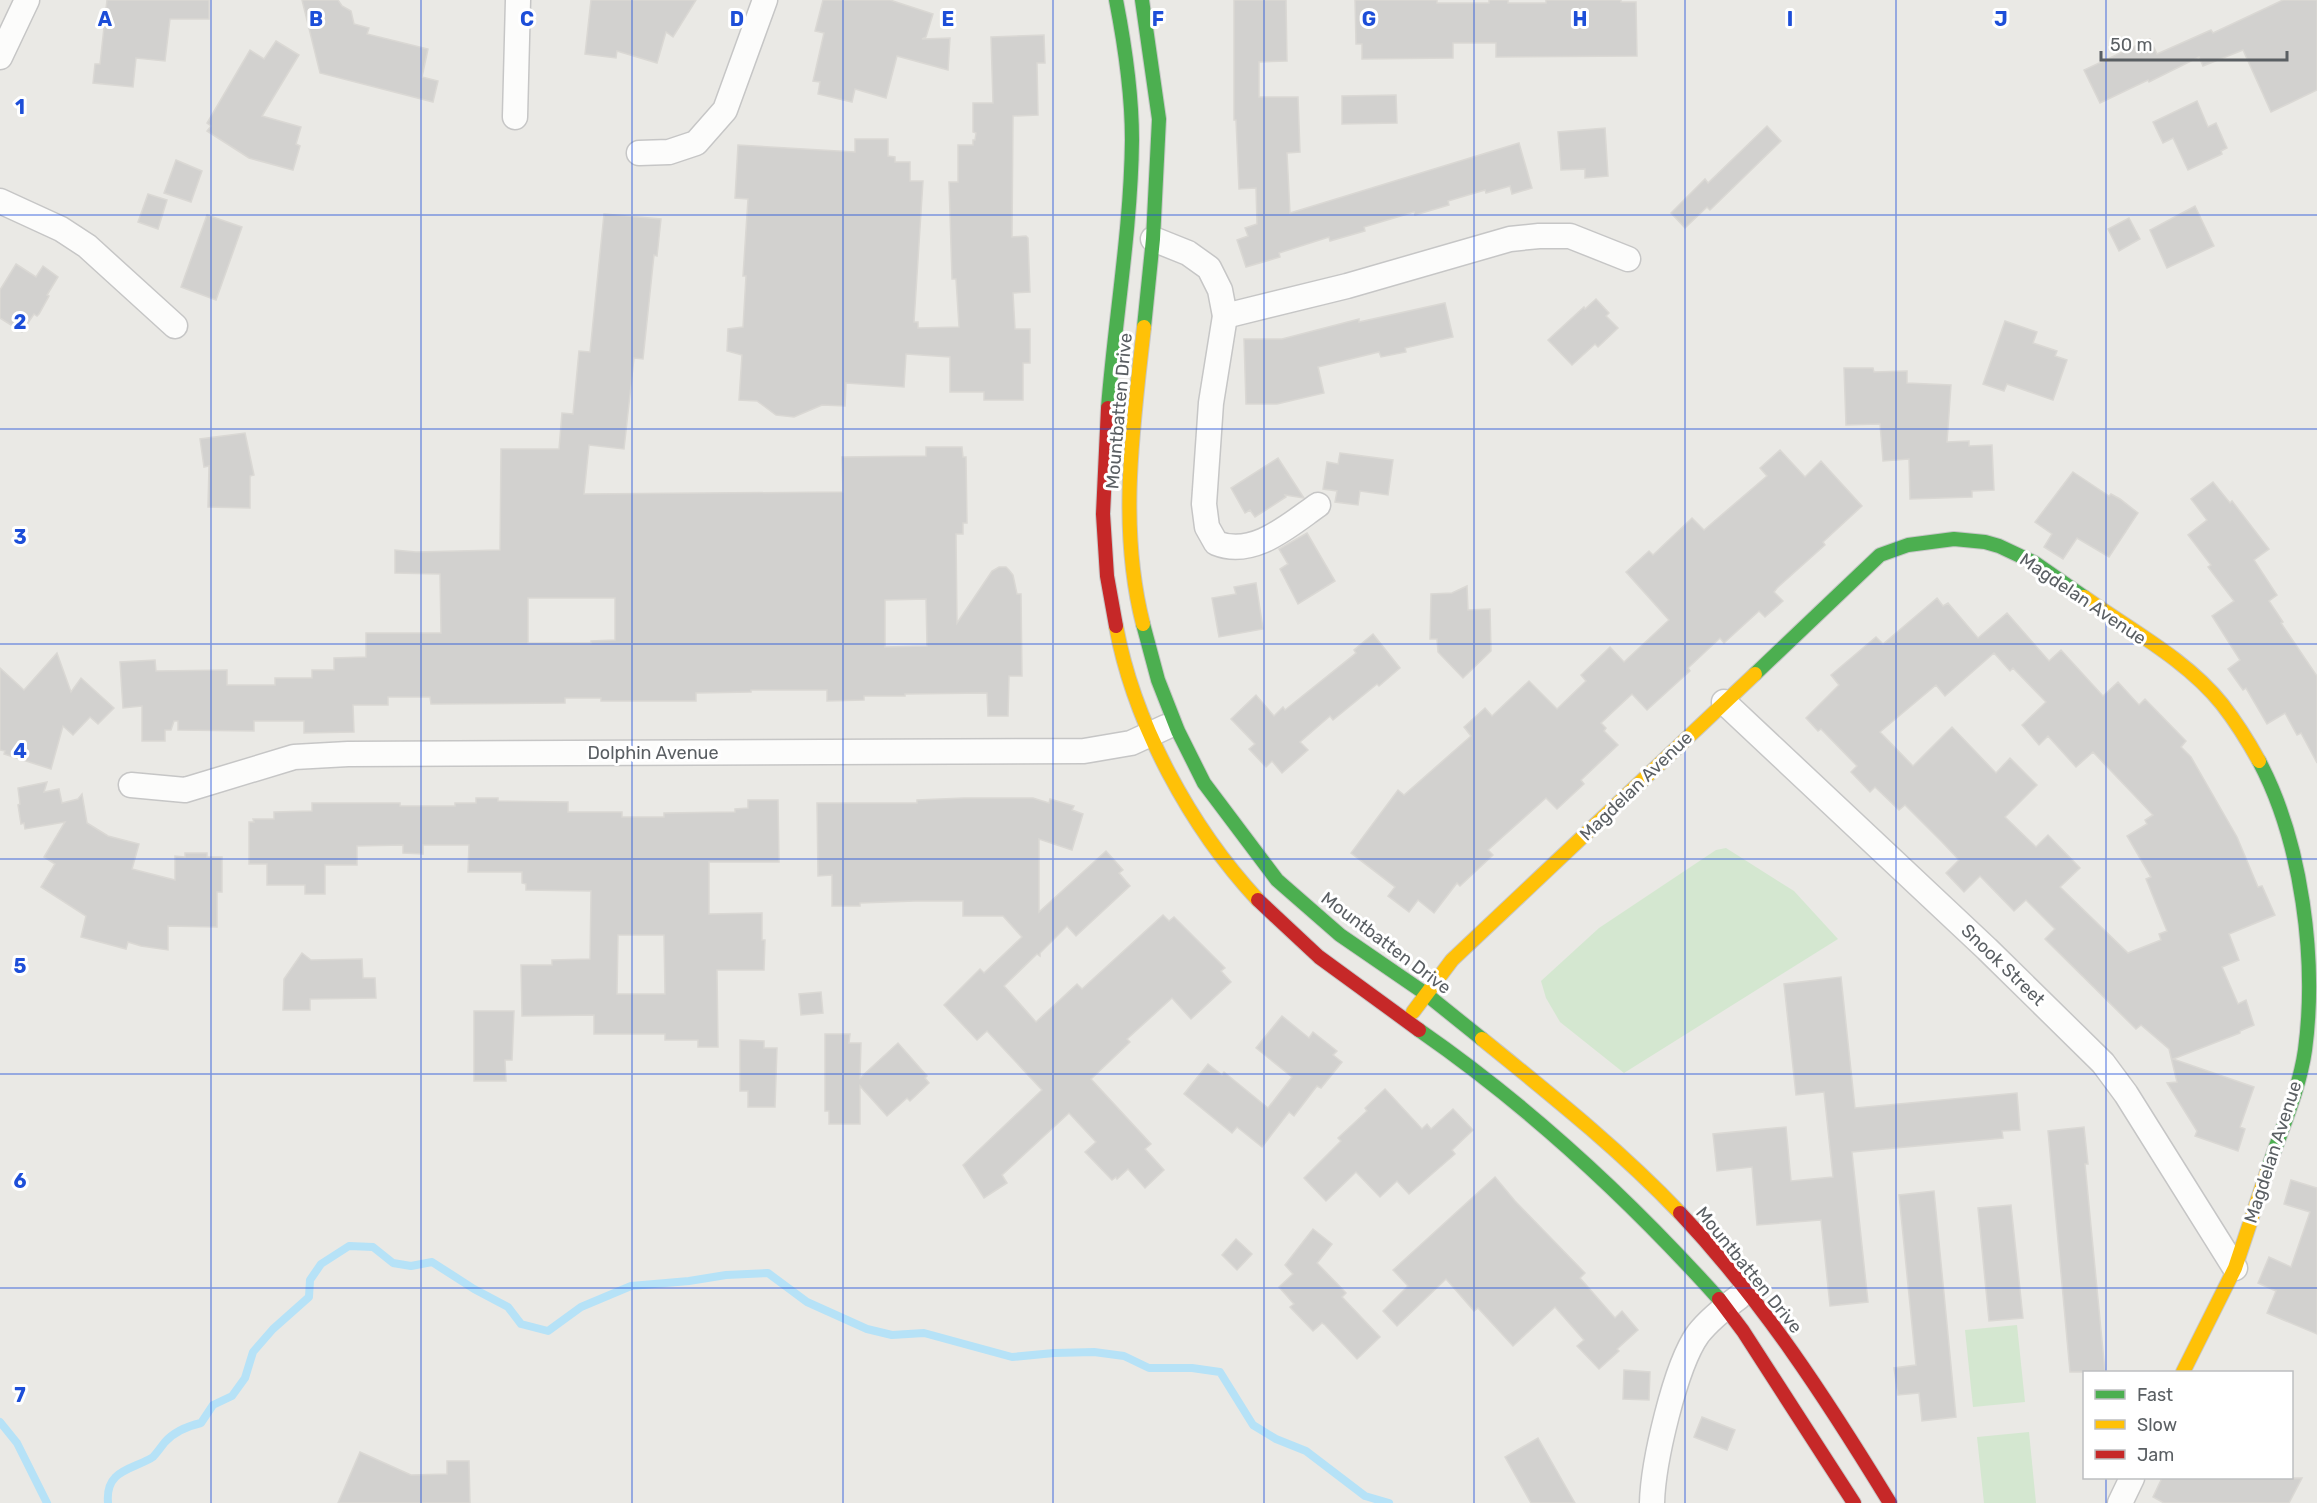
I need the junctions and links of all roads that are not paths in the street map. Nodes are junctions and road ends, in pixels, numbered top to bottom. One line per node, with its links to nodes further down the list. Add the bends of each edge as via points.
1 (27, 0): 6 (street)
2 (518, 0): 7 (street)
3 (765, 0): 8 (street, via 725,110 696,142 669,152)
4 (1116, 0): 17 (main road, Mountbatten Drive, via 1125,42 1132,140 1124,265 1106,428 1106,578 1130,682)
5 (1142, 0): 10 (main road, Mountbatten Drive, via 1159,119)
6 (0, 57)
7 (515, 117)
8 (639, 153)
9 (0, 201): 13 (street, via 61,229 87,246)
10 (1153, 239): 12 (street, via 1188,253 1209,268 1220,290); 16 (main road, Mountbatten Drive, via 1129,467 1131,545 1140,611 1158,680)
11 (1628, 259): 12 (street, via 1569,236 1510,239)
12 (1225, 316): 14 (street, via 1211,403 1204,504 1207,527 1216,543 1227,548 1245,548 1273,535)
13 (175, 326)
14 (1318, 505)
15 (1724, 702): 19 (main road, Magdelan Avenue, via 1452,960); 21 (street, Snook Street, via 2103,1063); 21 (main road, Magdelan Avenue, via 1880,555 1896,547 1943,540 1998,545 2050,572 2185,670 2220,702 2250,740 2284,813 2306,899 2310,998 2304,1053 2295,1088)
16 (1175, 722): 17 (street, Dolphin Avenue); 19 (main road, Mountbatten Drive, via 1204,783 1277,880 1340,935)
17 (1151, 734): 18 (street, Dolphin Avenue, via 1131,743 1084,751 348,754 294,757 185,790); 20 (main road, Mountbatten Drive, via 1177,788 1213,843 1269,913 1318,957)
18 (131, 784)
19 (1426, 994): 20 (main road, Magdelan Avenue); 22 (main road, Mountbatten Drive, via 1571,1110 1648,1180)
20 (1407, 1021): 23 (main road, Mountbatten Drive, via 1477,1072 1583,1162)
21 (2235, 1268): 24 (main road, Magdelan Avenue)
22 (1747, 1290): 23 (street); 28 (main road, Mountbatten Drive, via 1830,1406)
23 (1726, 1307): 26 (street, via 1699,1333 1680,1371 1659,1455); 27 (main road, Mountbatten Drive)
24 (2184, 1371)
25 (2132, 1479): 29 (street)
26 (1652, 1503)
27 (1854, 1503)
28 (1890, 1503)
29 (2120, 1503)

